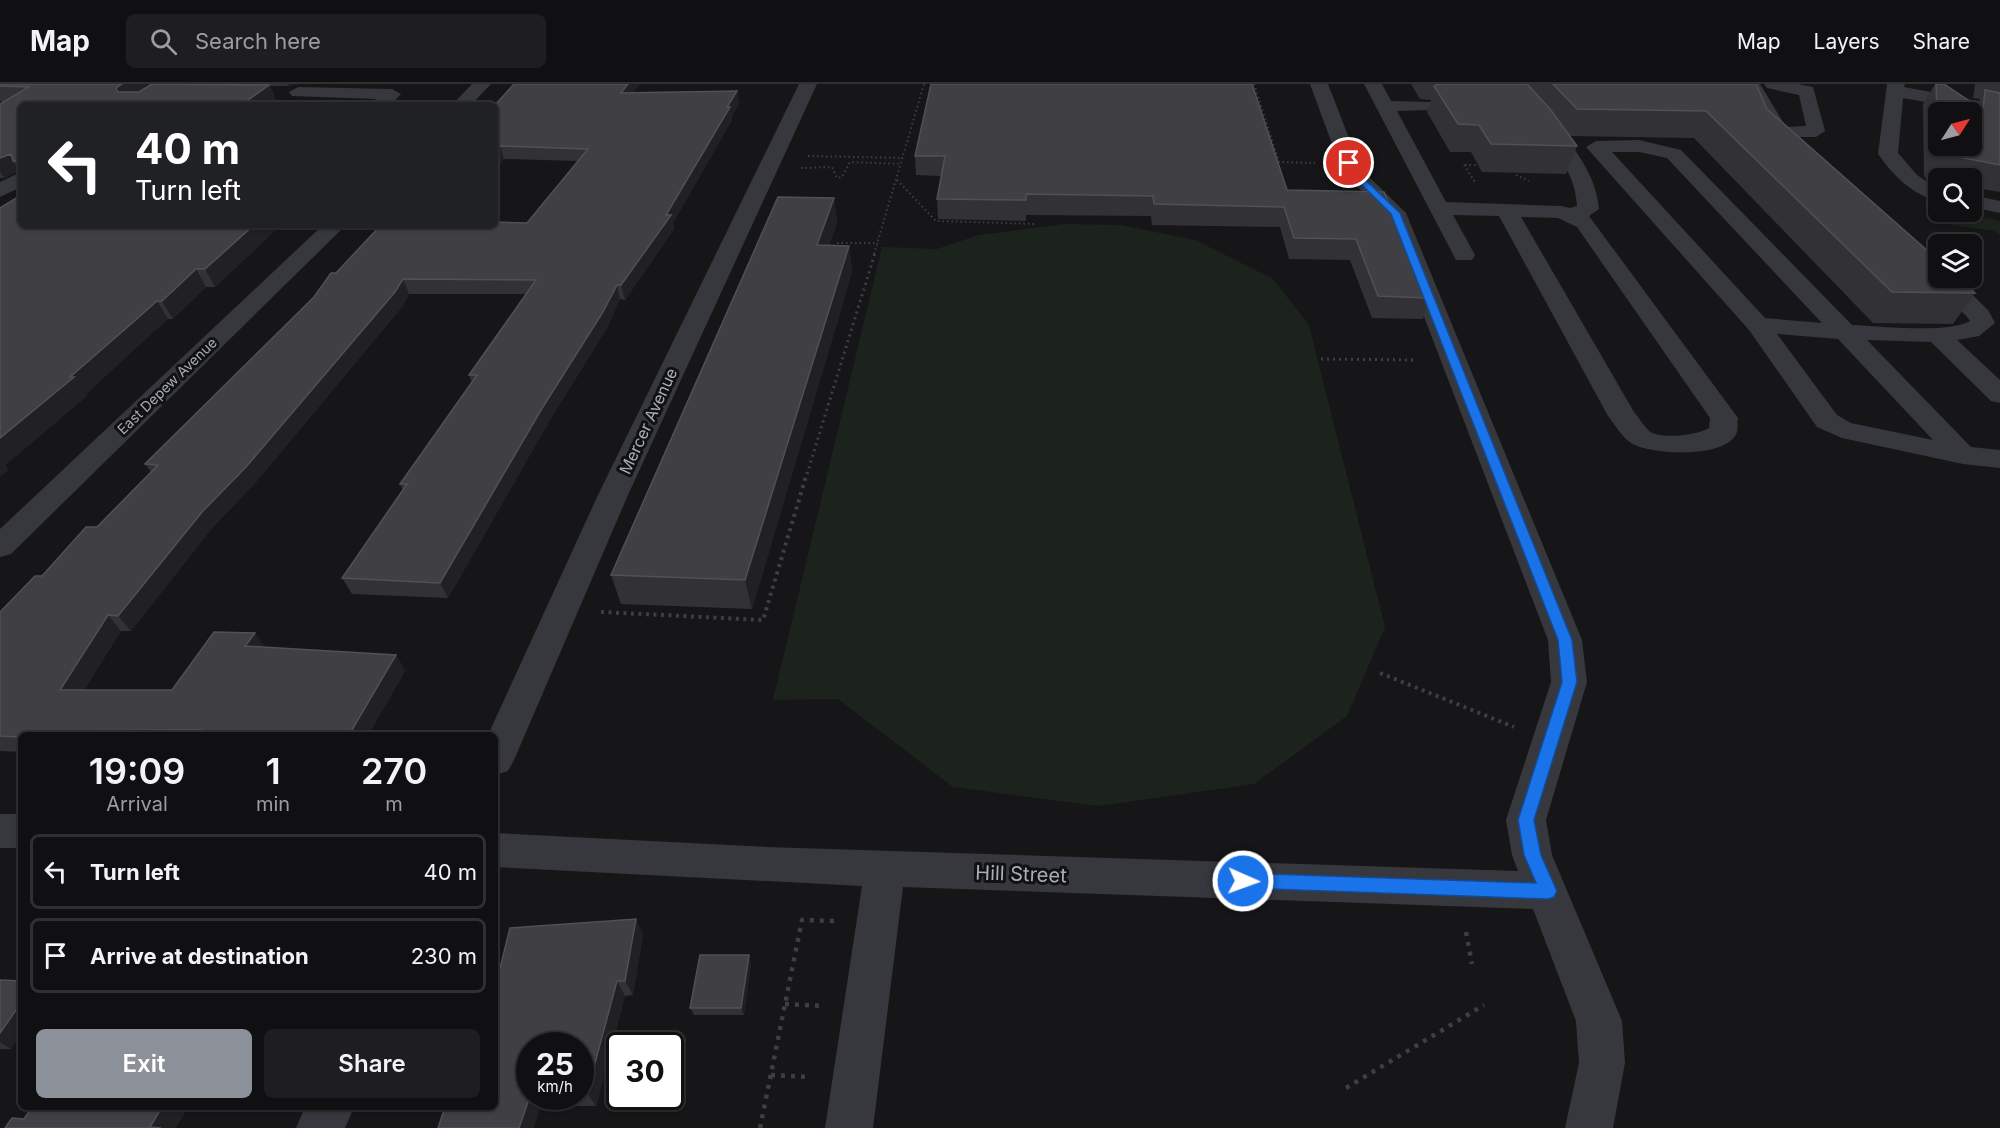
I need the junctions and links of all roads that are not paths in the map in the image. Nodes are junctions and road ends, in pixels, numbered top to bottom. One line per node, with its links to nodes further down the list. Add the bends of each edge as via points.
1 (482, 84): 14 (street)
2 (808, 84): 40 (street, Mercer Avenue, via 613,495)
3 (1319, 84): 45 (street, via 1352,171 1395,213 1565,640 1569,682 1526,820 1532,855)
4 (1373, 84): 15 (street)
5 (1508, 84): 29 (street, via 1579,172 1590,199 1588,209)
6 (1531, 84): 19 (street)
7 (1751, 84): 18 (street)
8 (1773, 84): 18 (street, via 1807,91 1816,131)
9 (327, 88): 11 (street); 12 (street); 13 (street, via 392,94)
10 (1896, 88): 17 (street); 22 (street, via 1888,154 1900,170)
11 (278, 93)
12 (319, 102)
13 (383, 102)
14 (463, 102)
15 (1385, 105): 16 (street); 27 (street)
16 (1424, 106)
17 (2000, 110)
18 (1780, 133): 20 (street)
19 (1582, 138): 33 (street); 34 (street, via 1674,154)
20 (1806, 154)
21 (18, 180): 23 (street)
22 (1928, 192)
23 (0, 193): 24 (street)
24 (18, 196)
25 (1982, 203): 26 (street)
26 (2000, 207)
27 (1439, 208): 28 (street); 31 (street)
28 (1507, 211): 29 (street, via 1561,212); 29 (street, via 1622,416 1640,437 1653,443 1704,443 1723,432 1724,418 1585,222)
29 (1572, 216)
30 (332, 228): 39 (street, East Depew Avenue)
31 (1464, 255)
32 (1953, 288): 35 (street, via 1983,323 1970,331)
33 (1758, 325): 34 (street); 37 (street, via 1827,421 1842,430)
34 (1846, 332): 35 (street); 37 (street)
35 (1937, 334): 36 (street)
36 (2000, 395)
37 (1963, 455): 38 (street)
38 (2000, 459)
39 (0, 547)
40 (498, 753)
41 (0, 831): 42 (street)
42 (18, 831)
43 (498, 850): 44 (street, Hill Street)
44 (885, 869): 45 (street, Hill Street); 48 (street)
45 (1548, 891): 49 (street, via 1599,1021 1602,1063)
46 (329, 1110): 47 (street)
47 (320, 1128)
48 (849, 1128)
49 (1589, 1128)

